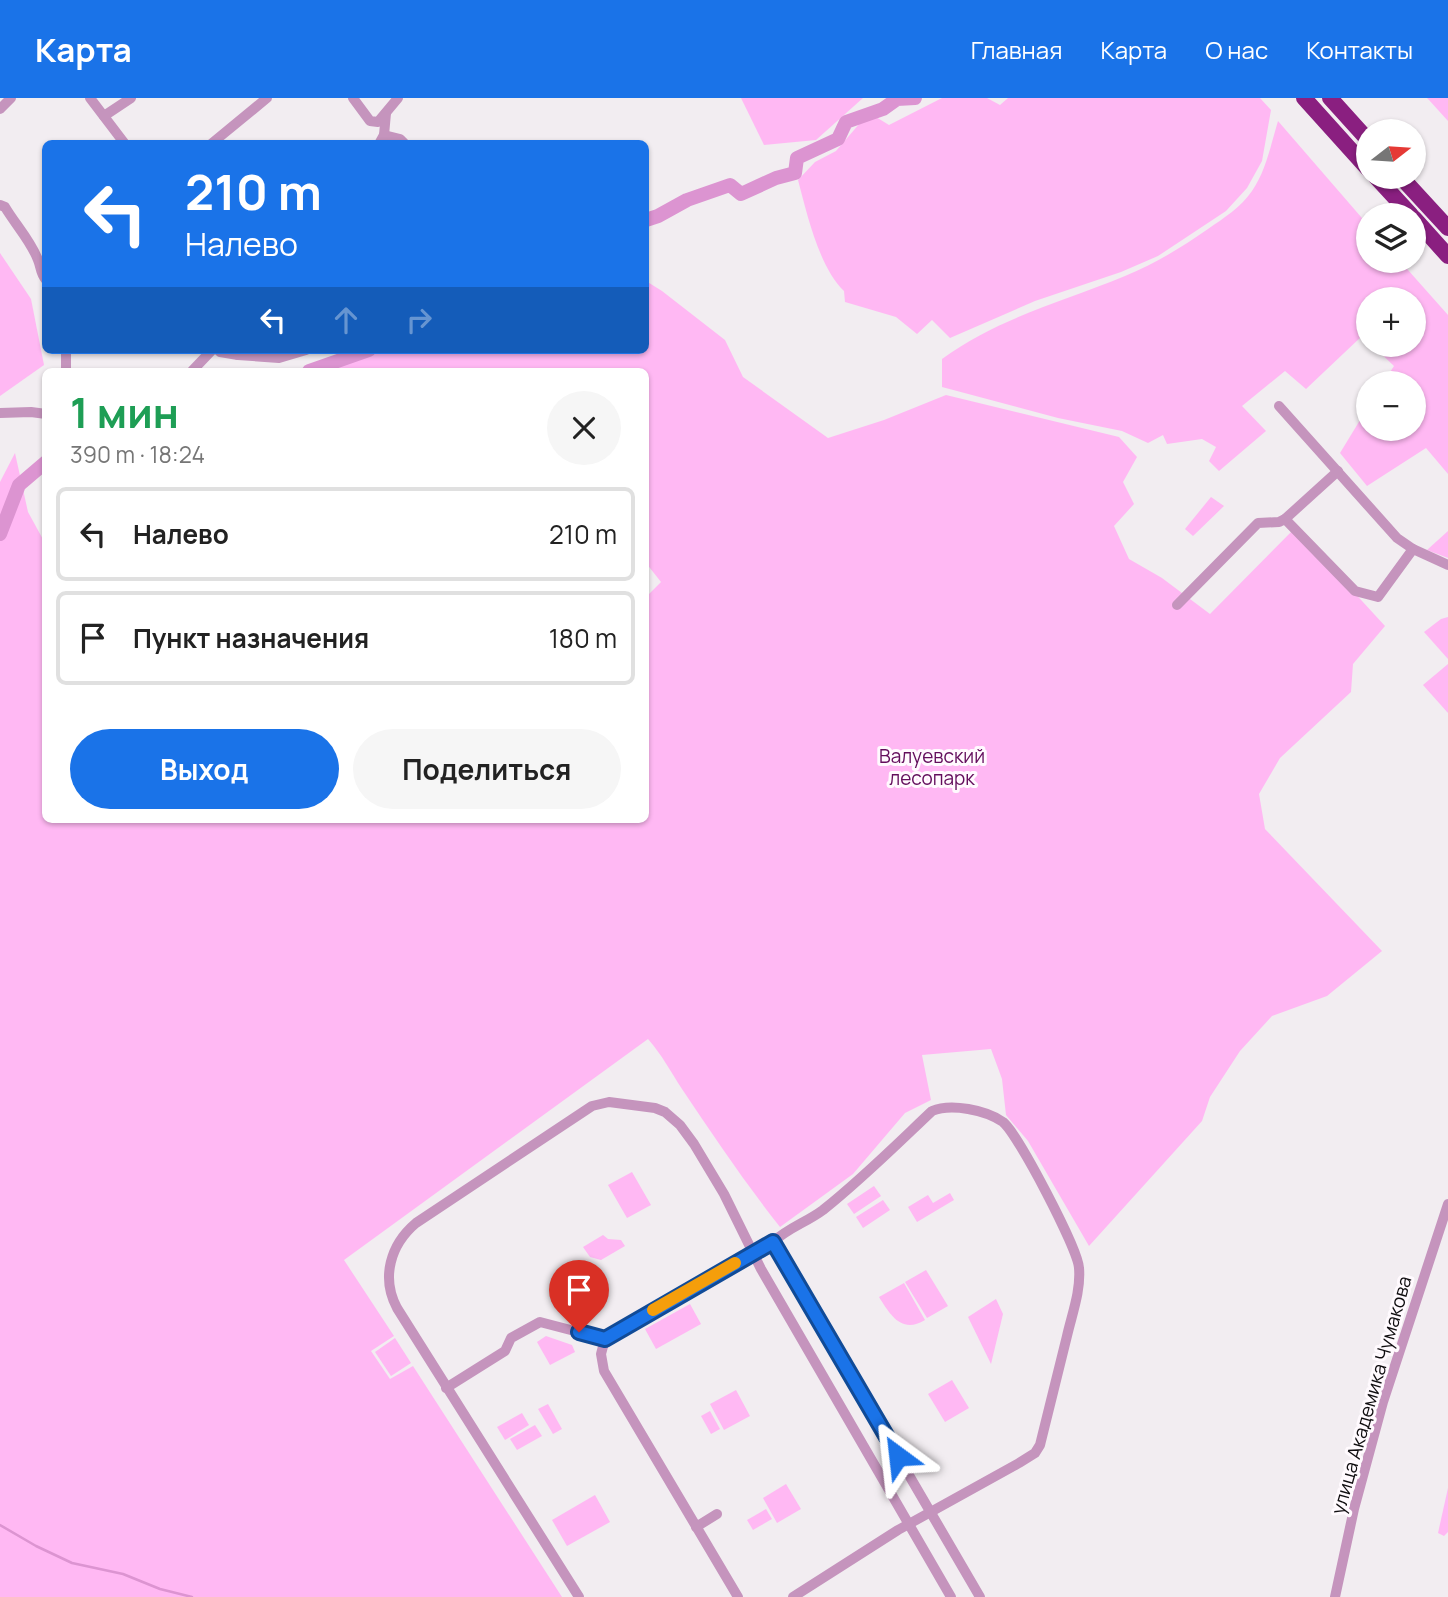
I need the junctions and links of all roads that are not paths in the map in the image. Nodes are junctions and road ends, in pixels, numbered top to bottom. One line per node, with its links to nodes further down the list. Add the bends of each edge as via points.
1 (11, 98): 9 (street)
2 (90, 98): 11 (street)
3 (131, 98): 11 (street)
4 (267, 98): 15 (street)
5 (353, 98): 10 (street, via 370,121 378,121)
6 (398, 98): 10 (street)
7 (1304, 98): 17 (highway)
8 (1330, 98): 12 (highway)
9 (0, 109)
10 (386, 113): 13 (street)
11 (104, 116): 14 (street)
12 (1356, 127)
13 (381, 139): 16 (street)
14 (122, 140)
15 (216, 140)
16 (401, 140)
17 (1356, 156)
18 (1387, 189): 20 (highway)
19 (1412, 189): 22 (highway)
20 (1400, 203)
21 (0, 205): 25 (street, via 40,262)
22 (1448, 228)
23 (1426, 231): 24 (highway)
24 (1448, 256)
25 (42, 273)
26 (208, 354): 29 (street)
27 (254, 354): 28 (street, via 279,358)
28 (292, 354)
29 (195, 368)
30 (1279, 406): 33 (street)
31 (0, 413): 32 (street)
32 (42, 413)
33 (1338, 471): 34 (street); 35 (street)
34 (1285, 519): 35 (street, via 1355,591 1372,597 1378,597); 37 (street, via 1258,523)
35 (1413, 549): 36 (street)
36 (1448, 565)
37 (1177, 605)
38 (1448, 1204): 52 (street, улица Академика Чумакова, via 1383,1402)
39 (773, 1242): 40 (street); 43 (street); 43 (street, via 855,1184 932,1111 945,1108 983,1113 1003,1122 1017,1140 1078,1259 1077,1295 1035,1453)
40 (753, 1253): 41 (street); 42 (street, via 707,1165 680,1125 665,1112 639,1103 592,1106 403,1234 390,1266 390,1293); 45 (street)
41 (605, 1339): 42 (street, via 540,1322 511,1338 505,1352); 46 (street, via 601,1354 604,1371)
42 (446, 1388): 47 (street)
43 (931, 1512): 45 (street); 51 (street)
44 (718, 1514): 46 (street)
45 (909, 1525): 49 (street); 50 (street)
46 (696, 1527): 48 (street)
47 (579, 1597)
48 (738, 1597)
49 (793, 1597)
50 (951, 1597)
51 (980, 1597)
52 (1335, 1597)

